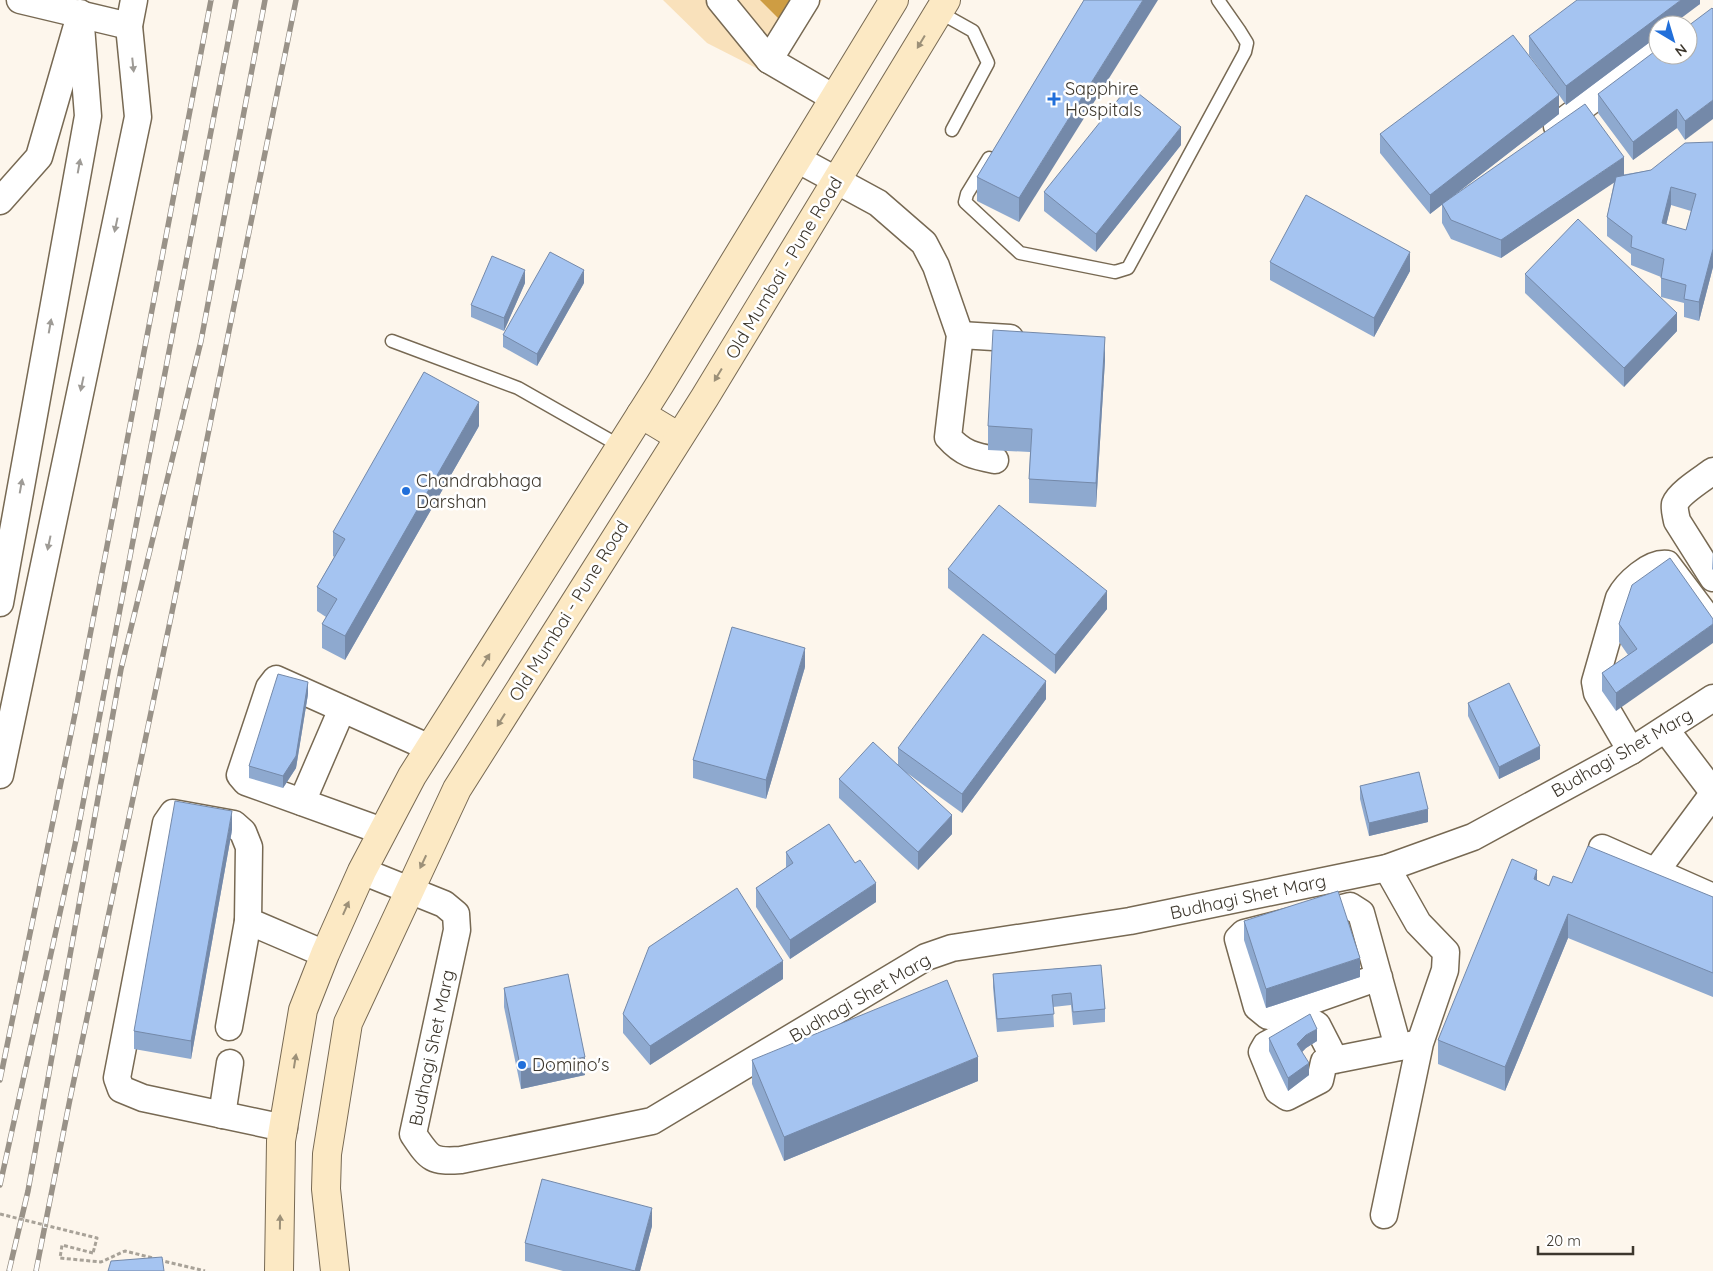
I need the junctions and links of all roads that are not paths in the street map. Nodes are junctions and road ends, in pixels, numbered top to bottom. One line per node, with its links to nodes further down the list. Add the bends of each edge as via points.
1 (20, 0): 7 (street)
2 (134, 0): 9 (street)
3 (720, 0): 11 (street)
4 (806, 0): 11 (street)
5 (894, 0): 12 (main road)
6 (1218, 0): 15 (lane, via 1246,43 1245,52 1128,268 1115,272 1020,253 972,210 965,202 967,194)
7 (82, 6): 9 (street); 18 (street, via 39,156); 28 (street, one-way to 7, via 88,116)
8 (943, 6): 13 (lane, via 973,31 988,63); 17 (main road, Old Mumbai - Pune Road, one-way to 17)
9 (129, 26): 35 (street, one-way to 35, via 138,117)
10 (1648, 57): 14 (street)
11 (769, 60): 12 (street)
12 (834, 98): 16 (main road)
13 (952, 130)
14 (1540, 138)
15 (998, 143)
16 (796, 159): 17 (street); 22 (main road)
17 (837, 180): 19 (street, via 878,203 924,243 936,266); 23 (main road, Old Mumbai - Pune Road, one-way to 23)
18 (0, 201)
19 (960, 335): 20 (street); 25 (street, via 948,437 971,456)
20 (1010, 338)
21 (392, 341): 24 (lane, via 518,388)
22 (641, 414): 23 (main road); 24 (main road)
23 (679, 438): 44 (main road, Old Mumbai - Pune Road, one-way to 44, via 457,789)
24 (620, 446): 33 (main road, one-way to 24)
25 (995, 460)
26 (1713, 471): 27 (street, via 1675,504 1677,521)
27 (1713, 578)
28 (0, 603)
29 (1713, 625): 34 (street, via 1667,564 1660,563 1626,585 1619,598 1595,682 1597,693)
30 (1713, 698): 32 (street, Budhagi Shet Marg)
31 (342, 709): 33 (street); 37 (street); 37 (street, via 276,679 269,688 240,775 246,782)
32 (1666, 730): 34 (street, Budhagi Shet Marg); 36 (street)
33 (430, 748): 38 (main road)
34 (1631, 751): 40 (street, Budhagi Shet Marg, via 1473,837)
35 (0, 775)
36 (1713, 793): 42 (street)
37 (302, 802): 38 (street)
38 (382, 831): 41 (main road)
39 (1602, 848): 42 (street)
40 (1387, 868): 44 (street, Budhagi Shet Marg, via 1130,921 952,948 926,957 652,1121 461,1160 441,1161 426,1154 413,1134 457,930 456,914 444,904); 49 (street, via 1418,923 1446,952 1445,970)
41 (362, 871): 44 (street, Budhagi Shet Marg); 46 (main road, one-way to 41)
42 (1656, 871): 43 (street)
43 (1707, 886)
44 (410, 890): 56 (main road, Old Mumbai - Pune Road, via 348,1023 326,1154 326,1190)
45 (248, 921): 46 (street); 48 (street); 52 (street, via 249,847 243,832 234,824 173,813 166,824 117,1078 121,1089 143,1098)
46 (325, 954): 53 (main road, one-way to 46, via 303,1010)
47 (1379, 977): 47 (street, via 1361,913 1350,906 1244,933 1238,939 1257,1006 1268,1016 1301,1001); 49 (street)
48 (229, 1027)
49 (1409, 1045): 50 (street); 54 (street)
50 (1335, 1060)
51 (230, 1063): 52 (street)
52 (222, 1115): 53 (street)
53 (284, 1128): 55 (main road, one-way to 53, via 281,1141)
54 (1384, 1216)
55 (279, 1271)
56 (335, 1271)

